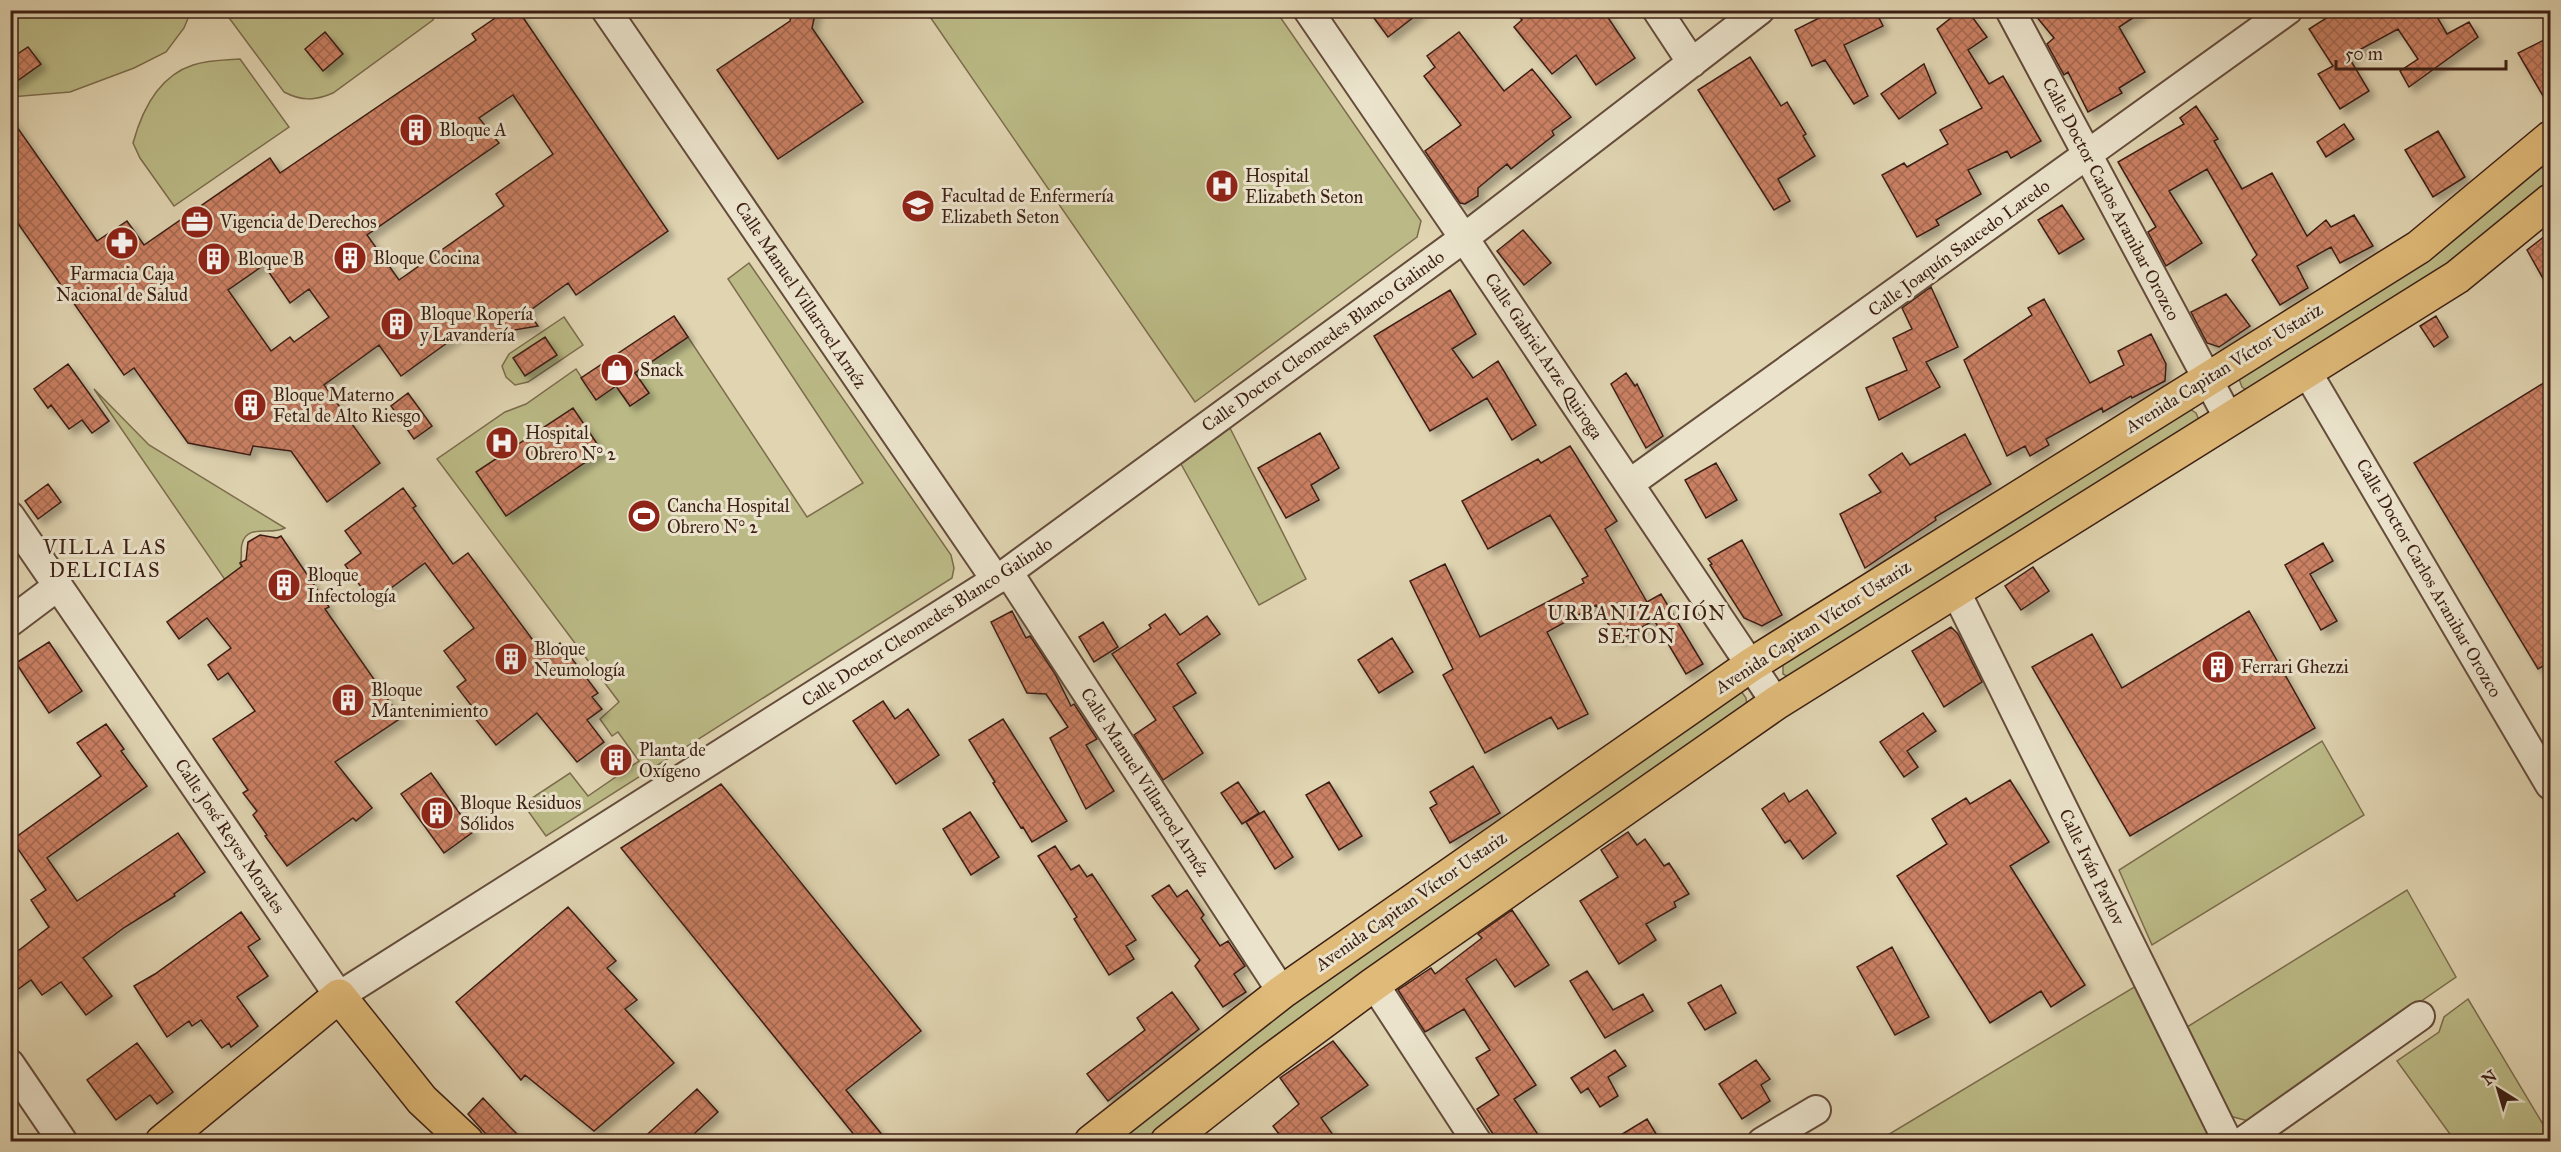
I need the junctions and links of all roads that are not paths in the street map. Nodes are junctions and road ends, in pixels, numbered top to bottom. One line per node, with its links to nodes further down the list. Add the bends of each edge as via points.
1 (606, 10): 17 (street, Calle Manuel Villarroel Arnéz)
2 (1308, 10): 11 (street, Calle Gabriel Arze Quiroga)
3 (1657, 10): 7 (street)
4 (1760, 10): 7 (street, Calle Doctor Cleomedes Blanco Galindo)
5 (2010, 10): 9 (street, Calle Doctor Carlos Aranibar Orozco)
6 (2288, 10): 9 (street, Calle Joaquín Saucedo Laredo)
7 (1692, 63): 11 (street, Calle Doctor Cleomedes Blanco Galindo)
8 (2550, 138): 13 (main road, Avenida Capitan Víctor Ustariz, via 2419,247)
9 (2088, 156): 13 (street, Calle Doctor Carlos Aranibar Orozco); 15 (street, Calle Joaquín Saucedo Laredo)
10 (2550, 201): 12 (main road, via 2457,278)
11 (1464, 238): 15 (street, Calle Gabriel Arze Quiroga); 17 (street, Calle Doctor Cleomedes Blanco Galindo)
12 (2307, 372): 14 (main road); 23 (street, Calle Doctor Carlos Aranibar Orozco)
13 (2207, 378): 14 (street, Calle Doctor Carlos Aranibar Orozco); 21 (main road, Avenida Capitan Víctor Ustariz)
14 (2229, 418): 19 (main road)
15 (1629, 484): 21 (street, Calle Gabriel Arze Quiroga)
16 (10, 516): 18 (street, Calle José Reyes Morales)
17 (1002, 576): 25 (street, Calle Manuel Villarroel Arnéz); 26 (street, Calle Doctor Cleomedes Blanco Galindo)
18 (58, 586): 20 (street); 26 (street, Calle José Reyes Morales)
19 (1956, 592): 22 (main road); 37 (street, Calle Iván Pavlov)
20 (10, 622)
21 (1751, 665): 22 (street, Calle Gabriel Arze Quiroga); 25 (main road, Avenida Capitan Víctor Ustariz)
22 (1776, 704): 24 (main road)
23 (2550, 785)
24 (1374, 984): 34 (main road); 35 (street)
25 (1282, 992): 33 (main road, Avenida Capitan Víctor Ustariz)
26 (339, 996): 31 (main road, Calle Doctor Cleomedes Blanco Galindo); 32 (main road, Calle José Reyes Morales, via 422,1100)
27 (2420, 1016): 38 (street)
28 (10, 1064): 30 (street)
29 (1816, 1110): 36 (street)
30 (63, 1142)
31 (162, 1142)
32 (467, 1142)
33 (1091, 1142)
34 (1167, 1142)
35 (1477, 1142)
36 (1762, 1142)
37 (2228, 1142)
38 (2242, 1142)

